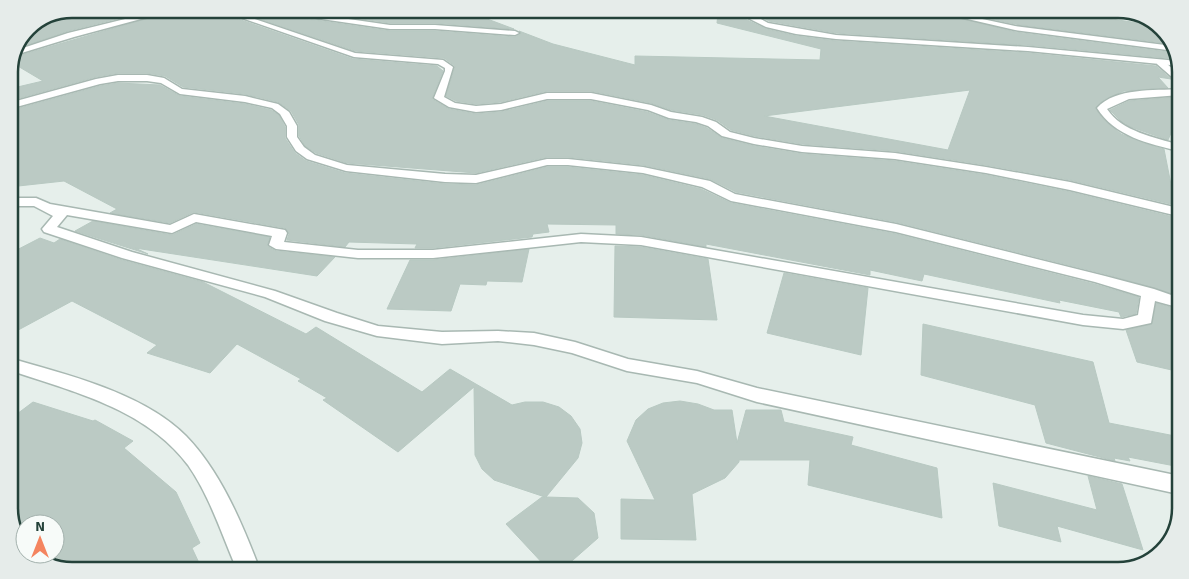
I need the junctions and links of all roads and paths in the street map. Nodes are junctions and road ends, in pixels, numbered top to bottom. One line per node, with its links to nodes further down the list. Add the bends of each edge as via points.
1 (139, 18): 8 (street)
2 (245, 18): 17 (street, via 354,55 440,62 449,67 449,71 439,98 463,108 501,108 561,95 591,96 698,119 726,134 754,141 802,149 895,156 1024,176)
3 (328, 18): 6 (street, via 390,27)
4 (750, 18): 9 (street, via 762,24 816,34)
5 (968, 18): 7 (street, via 1016,28)
6 (515, 33)
7 (1166, 48)
8 (22, 51)
9 (1160, 62): 10 (street); 11 (street)
10 (1170, 63)
11 (1171, 72)
12 (1171, 93): 14 (street, via 1123,98 1102,108 1109,120 1129,131)
13 (18, 104): 18 (street, via 99,81 147,78 164,81 180,91 275,106 284,112 292,126 292,137 300,149 311,157 346,168 476,179 547,162 643,170 706,184 731,197 896,228)
14 (1171, 145)
15 (18, 202): 16 (street, via 36,202)
16 (46, 207): 18 (street, via 172,229 194,218 280,233 276,245 358,254 433,254 581,238 641,242 1083,320 1124,324 1145,318); 21 (street, via 61,215 49,229 111,250 270,294 377,331 442,338 516,337 554,343 627,365 696,376 757,395)
17 (1171, 210)
18 (1149, 292): 19 (street)
19 (1172, 300)
20 (18, 367): 22 (street, via 120,402 149,417 178,440 211,488)
21 (1172, 484)
22 (246, 562)

